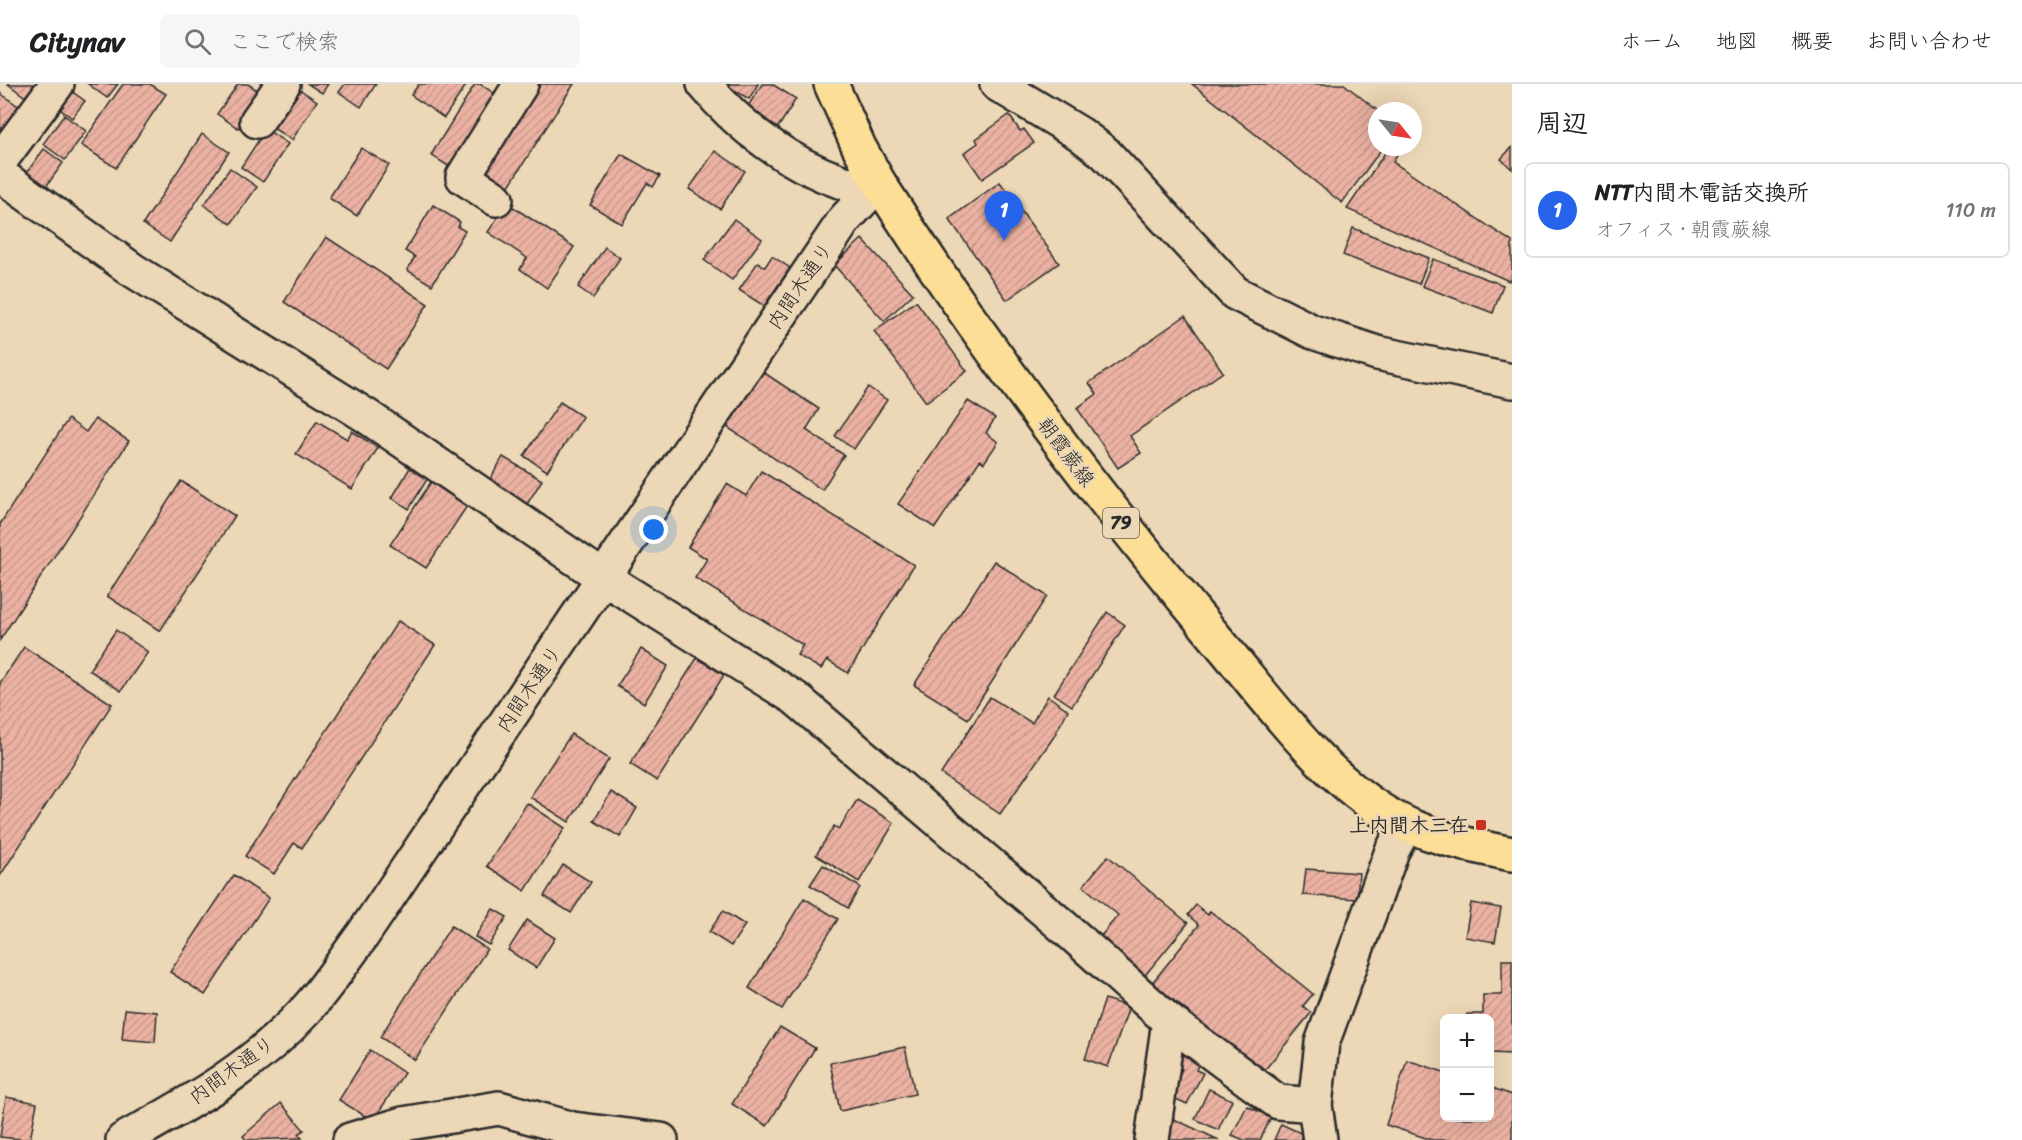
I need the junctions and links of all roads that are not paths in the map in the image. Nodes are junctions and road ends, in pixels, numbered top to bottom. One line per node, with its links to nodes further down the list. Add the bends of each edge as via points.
1 (57, 84): 8 (street)
2 (283, 84): 7 (street)
3 (521, 84): 11 (street, via 463,177)
4 (704, 84): 10 (street, via 725,108 771,145 844,183)
5 (831, 84): 10 (main road, 朝霞蕨線 / 79)
6 (997, 84): 12 (street, via 1105,153 1235,293 1313,332 1377,353)
7 (257, 121)
8 (0, 161)
9 (0, 175): 13 (street, via 130,268 375,422)
10 (879, 183): 13 (street, 内間木通り, via 845,219); 14 (main road, 朝霞蕨線 / 79, via 1037,415 1140,547 1295,732 1356,792)
11 (496, 199)
12 (1512, 381)
13 (604, 578): 16 (street, via 795,698); 19 (street, 内間木通り, via 362,936 307,1009 260,1054 208,1093)
14 (1406, 825): 15 (main road, 朝霞蕨線 / 79, via 1425,834); 17 (street, via 1392,850 1322,1043)
15 (1512, 855)
16 (1169, 1021): 17 (street, via 1278,1102); 22 (street)
17 (1315, 1105): 23 (street)
18 (572, 1135): 20 (street, via 499,1108 402,1124); 21 (street)
19 (123, 1140)
20 (350, 1140)
21 (662, 1140)
22 (1152, 1140)
23 (1320, 1140)

